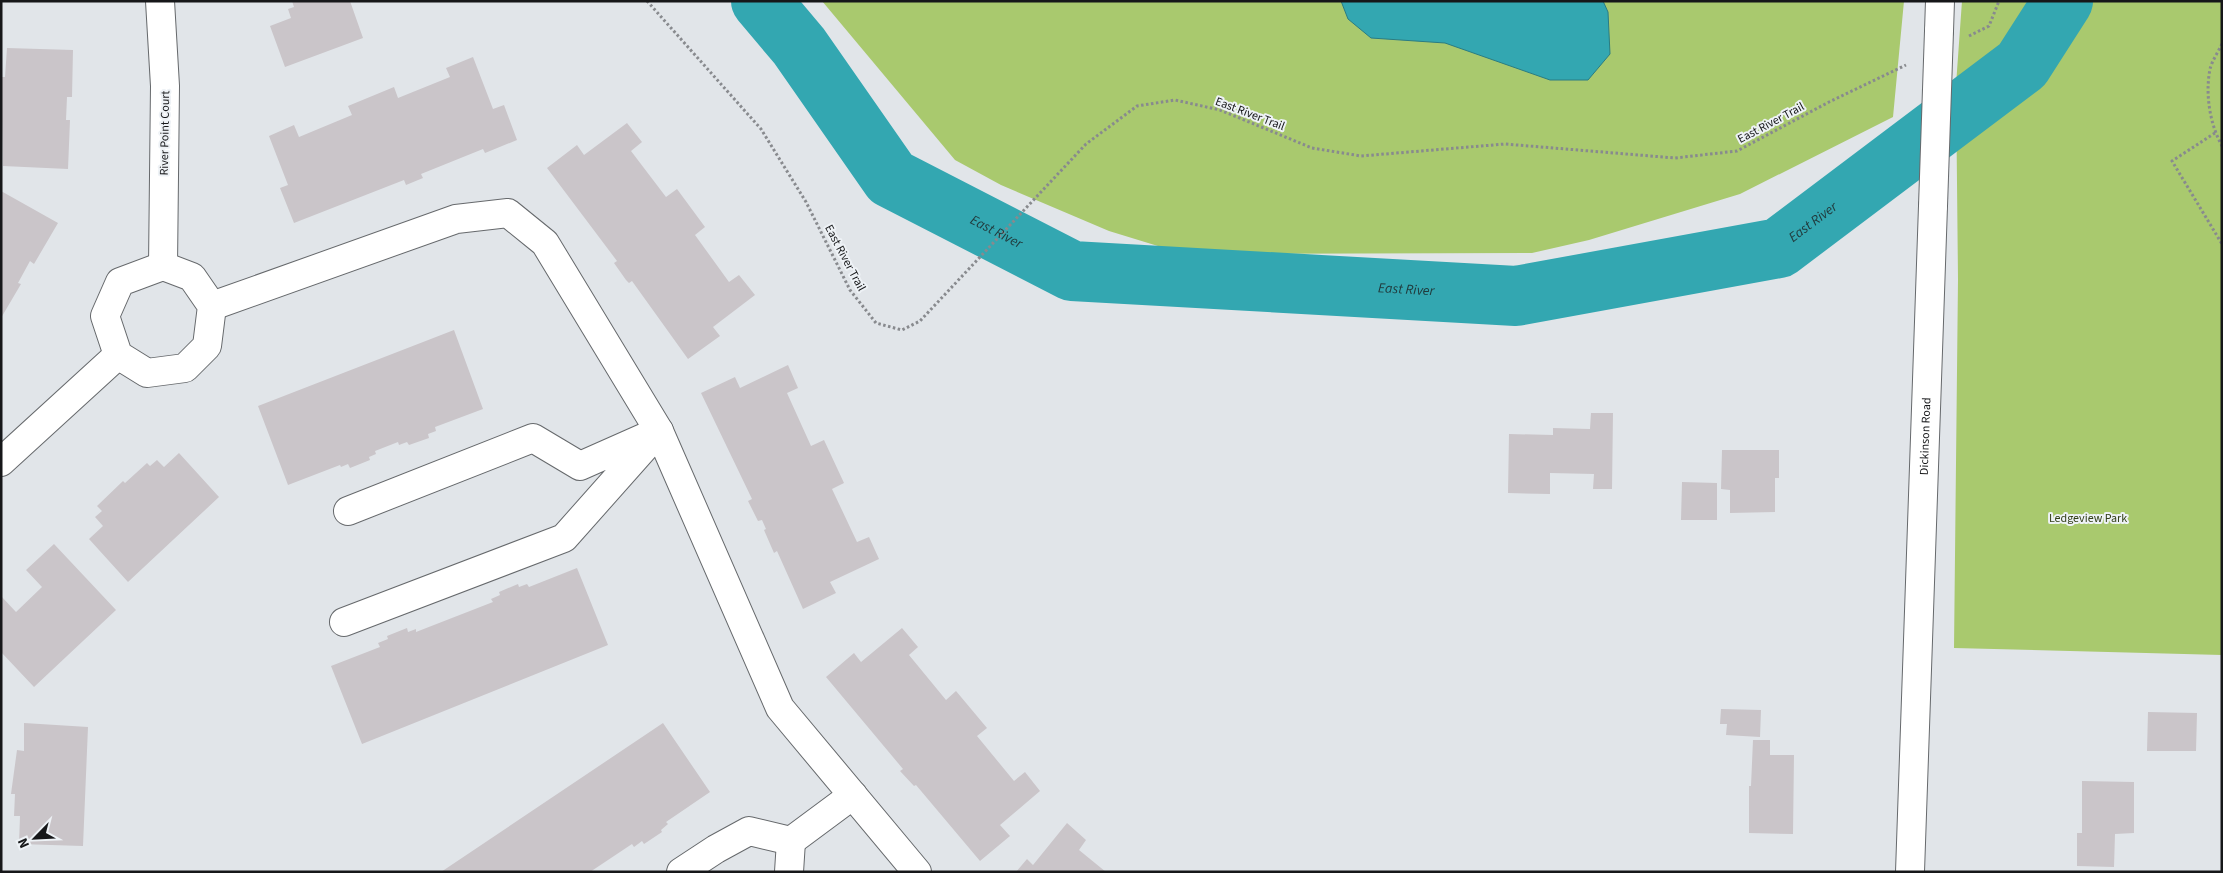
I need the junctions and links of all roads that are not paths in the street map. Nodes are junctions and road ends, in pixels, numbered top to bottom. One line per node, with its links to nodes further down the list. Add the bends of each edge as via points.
1 (160, 1): 3 (street, River Point Court, via 165,86)
2 (1940, 1): 15 (street, Dickinson Road, bridge, via 1951,35 1933,206)
3 (163, 266): 4 (street, via 192,277); 5 (street, via 120,282 105,316)
4 (212, 306): 5 (street, via 207,346 185,368 147,373); 6 (street, via 456,219 508,213 545,243)
5 (118, 355): 7 (street)
6 (659, 431): 8 (street, via 580,466 533,438); 9 (street, via 564,538); 10 (street, via 780,708)
7 (1, 462)
8 (348, 511)
9 (344, 622)
10 (853, 795): 11 (street); 14 (street)
11 (791, 841): 12 (street, via 748,831); 13 (street)
12 (681, 872)
13 (789, 872)
14 (917, 872)
15 (1910, 872)

